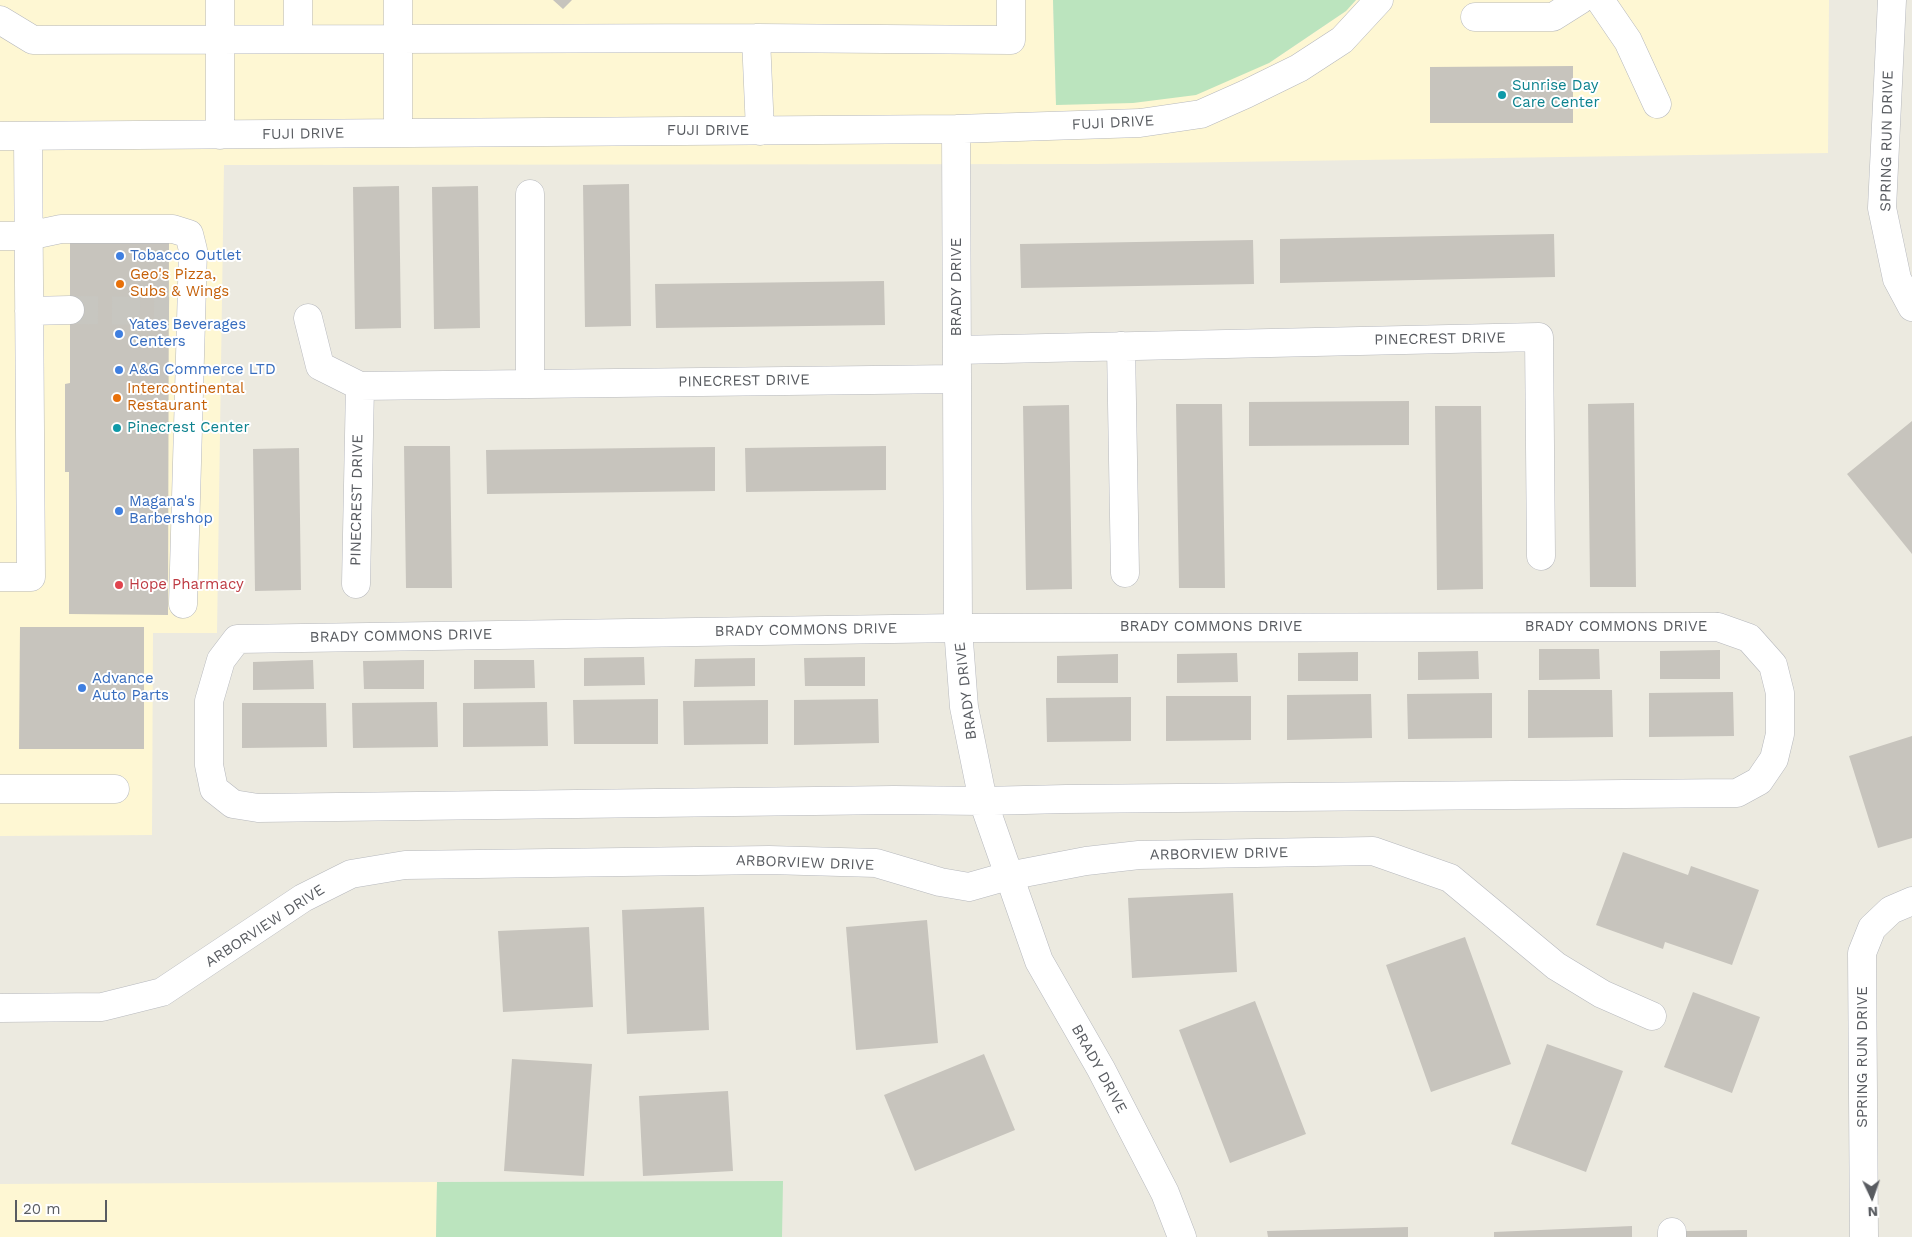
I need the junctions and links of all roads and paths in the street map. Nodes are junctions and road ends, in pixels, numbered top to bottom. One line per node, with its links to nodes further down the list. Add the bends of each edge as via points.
1 (220, 0): 11 (street)
2 (298, 0): 14 (street)
3 (398, 0): 12 (street)
4 (1011, 0): 13 (street, via 1011,40)
5 (1379, 0): 16 (street, FUJI DRIVE, via 1342,40 1306,63 1201,114 1140,123)
6 (1580, 0): 9 (street, via 1553,17)
7 (1600, 0): 15 (street, via 1628,41)
8 (1892, 0): 25 (street, SPRING RUN DRIVE, via 1882,208 1897,279)
9 (1475, 17)
10 (0, 20): 11 (street, via 33,40)
11 (220, 38): 14 (street); 19 (street)
12 (399, 38): 13 (street); 14 (street); 18 (street)
13 (756, 38): 17 (street)
14 (298, 39)
15 (1656, 104)
16 (956, 129): 17 (street, FUJI DRIVE); 30 (street, BRADY DRIVE)
17 (760, 131): 18 (street, FUJI DRIVE)
18 (398, 133): 19 (street, FUJI DRIVE)
19 (220, 135): 21 (street, FUJI DRIVE)
20 (0, 136): 21 (street, FUJI DRIVE)
21 (28, 136): 24 (street)
22 (530, 194): 32 (street)
23 (0, 236): 24 (street)
24 (28, 236): 26 (street); 38 (street, via 61,229 173,229 189,234 193,250 180,311)
25 (1912, 307)
26 (29, 310): 27 (street); 36 (street, via 31,577)
27 (70, 310)
28 (308, 318): 33 (street, PINECREST DRIVE, via 320,366)
29 (1122, 346): 30 (street, PINECREST DRIVE); 34 (street, PINECREST DRIVE, via 1538,337); 35 (street)
30 (957, 350): 31 (street, BRADY DRIVE)
31 (957, 379): 32 (street, PINECREST DRIVE); 39 (street, BRADY DRIVE)
32 (530, 382): 33 (street, PINECREST DRIVE)
33 (360, 386): 37 (street, PINECREST DRIVE)
34 (1541, 556)
35 (1125, 573)
36 (0, 577)
37 (356, 584)
38 (183, 604)
39 (958, 628): 42 (street, BRADY DRIVE, via 964,707); 42 (street, BRADY COMMONS DRIVE, via 238,639 221,660 208,701 209,765 214,789 233,804 258,808); 42 (street, BRADY COMMONS DRIVE, via 1718,627 1749,638 1773,665 1780,693 1780,734 1774,759 1759,780 1737,793)
40 (0, 789): 41 (street)
41 (115, 789)
42 (983, 801): 43 (street, BRADY DRIVE)
43 (1008, 876): 45 (street, ARBORVIEW DRIVE, via 969,887 876,864 769,860 404,865 351,874 303,898 162,992 102,1007); 46 (street, ARBORVIEW DRIVE, via 1139,855 1373,851 1450,878 1556,966 1602,994); 47 (street, BRADY DRIVE, via 1039,962 1106,1078 1165,1193)
44 (1912, 901): 48 (street, SPRING RUN DRIVE, via 1891,910 1872,928 1862,953)
45 (0, 1008)
46 (1652, 1016)
47 (1182, 1237)
48 (1864, 1237)

